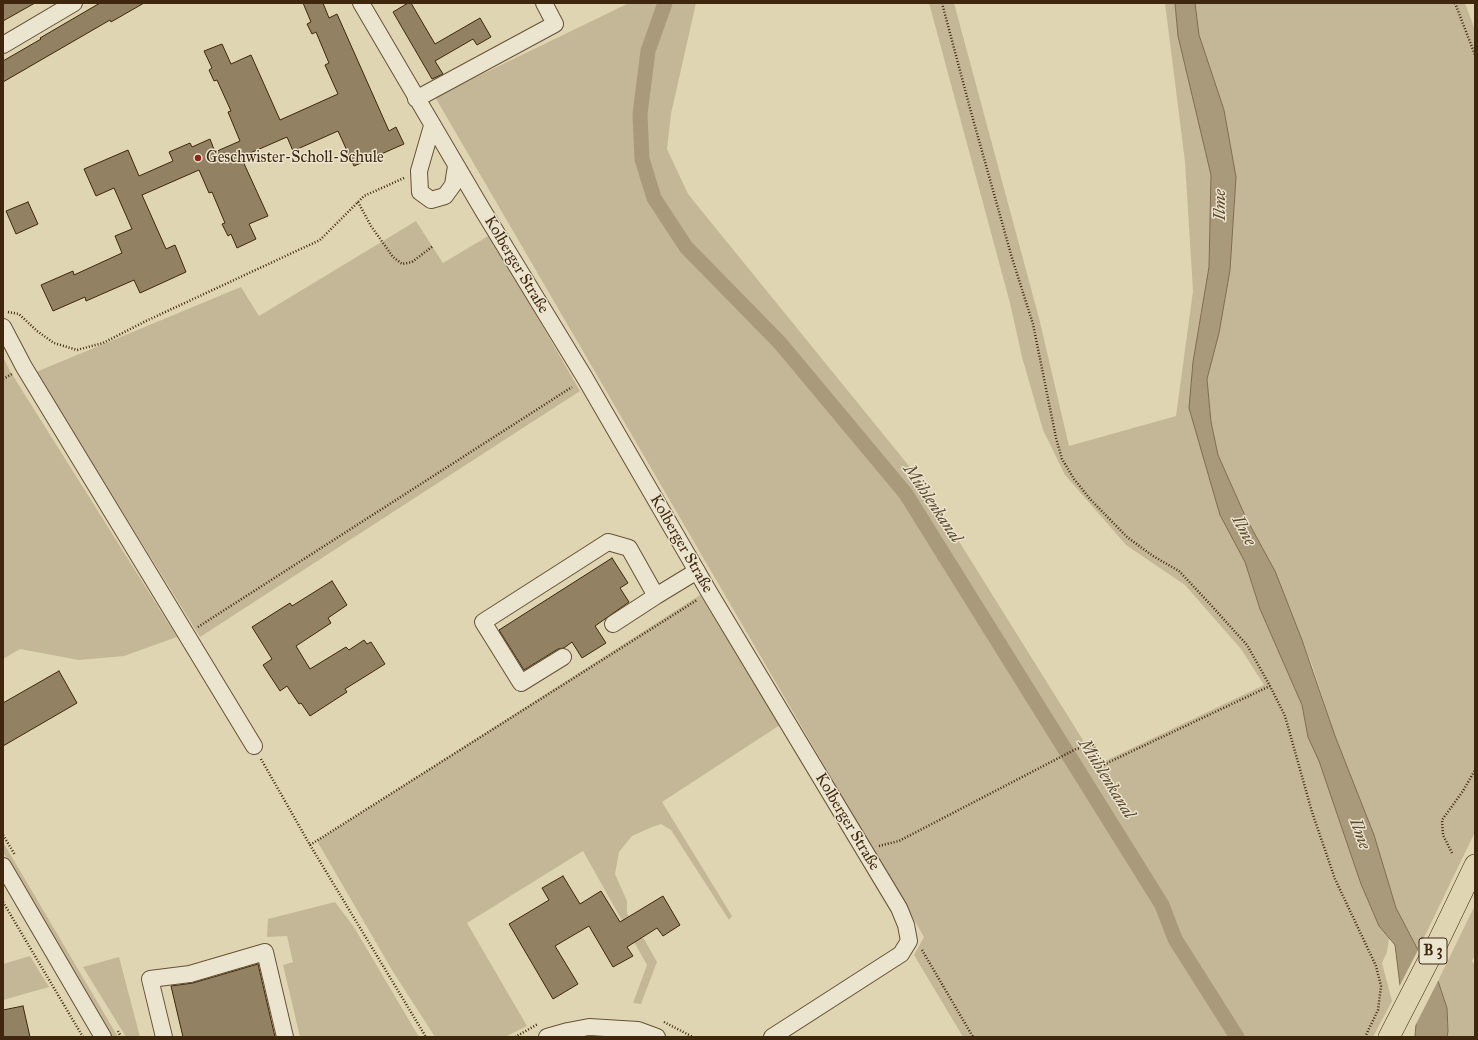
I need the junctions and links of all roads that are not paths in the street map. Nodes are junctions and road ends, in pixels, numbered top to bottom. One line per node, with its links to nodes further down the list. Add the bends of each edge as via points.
1 (74, 3): 4 (street)
2 (361, 3): 5 (street, Kolberger Straße)
3 (544, 3): 5 (street, via 556,24)
4 (3, 45)
5 (416, 99): 6 (street, Kolberger Straße)
6 (432, 126): 7 (street, Kolberger Straße); 7 (street, via 419,171 420,192 431,200 445,196 452,185)
7 (456, 166): 9 (street, Kolberger Straße, via 585,378)
8 (3, 328): 13 (street)
9 (697, 571): 10 (street); 22 (street, Kolberger Straße, via 899,908 909,941 902,954)
10 (656, 596): 11 (street); 12 (street, via 629,548 608,542 483,622 521,684)
11 (613, 624)
12 (563, 657)
13 (254, 746)
14 (1475, 865): 23 (main road, B 3)
15 (3, 866): 16 (street)
16 (8, 887): 17 (street)
17 (103, 1037)
18 (164, 1037): 19 (street, via 150,980 190,974 265,952)
19 (285, 1037)
20 (547, 1037): 21 (street, via 589,1027 638,1030)
21 (657, 1037)
22 (772, 1037)
23 (1389, 1037)

